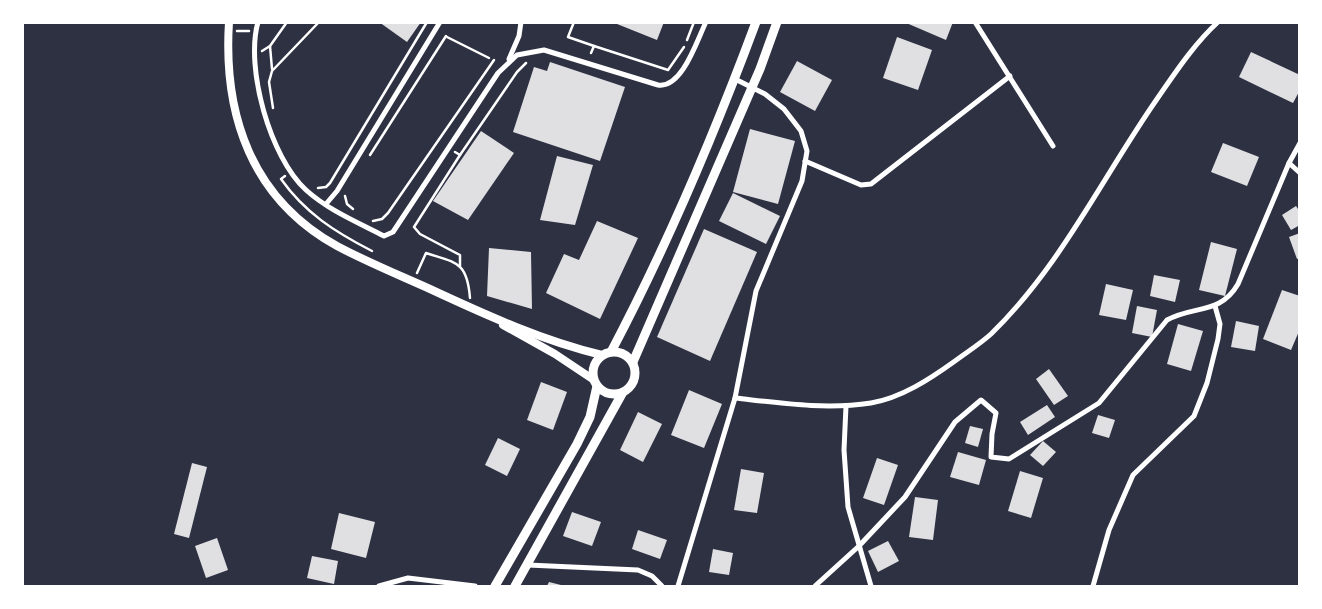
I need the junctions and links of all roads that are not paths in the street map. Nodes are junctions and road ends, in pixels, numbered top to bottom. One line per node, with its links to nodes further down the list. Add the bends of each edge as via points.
1 (229, 22): 21 (street, via 228,59 234,110 246,148 281,203 338,247)
2 (258, 22): 19 (street, via 255,68 267,120 297,181)
3 (440, 22): 19 (street)
4 (521, 22): 10 (street)
5 (706, 22): 10 (street, via 681,73 667,85 544,50 526,52)
6 (756, 22): 12 (main road)
7 (777, 22): 13 (main road)
8 (975, 22): 11 (street)
9 (1218, 22): 27 (street, via 1174,74 1135,130 1056,258 995,329 944,368 907,391 873,403)
10 (508, 62): 19 (street, via 388,236)
11 (1010, 76): 15 (street); 16 (street, via 871,184 861,185)
12 (735, 79): 13 (street); 22 (main road, via 649,280)
13 (752, 87): 16 (street, via 784,109 801,131 807,151); 23 (main road)
14 (1300, 143): 17 (street)
15 (1053, 146)
16 (806, 161): 26 (street, via 802,180 756,291)
17 (1288, 163): 18 (street); 20 (street, via 1238,284 1229,297)
18 (1300, 173)
19 (326, 204)
20 (1215, 306): 28 (street, via 1167,320 1099,403 1009,459 992,457 996,413 981,400 954,422 905,497); 38 (street, via 1220,324 1218,339 1207,383 1194,416 1133,475 1109,530)
21 (472, 308): 22 (street, via 570,347); 24 (street, via 554,354)
22 (607, 354): 23 (main road, via 622,353); 24 (main road, via 594,366)
23 (633, 362): 25 (main road, via 633,383)
24 (596, 383): 25 (main road, via 609,394); 32 (main road, via 590,417 577,444)
25 (623, 392): 29 (main road)
26 (735, 398): 27 (street, via 793,405); 35 (street)
27 (846, 406): 28 (street, via 844,450 848,507)
28 (859, 546): 36 (street); 37 (street)
29 (528, 565): 33 (main road); 34 (street, via 638,570 652,576)
30 (379, 586): 31 (street, via 408,578)
31 (475, 586)
32 (495, 586)
33 (515, 586)
34 (662, 586)
35 (678, 586)
36 (815, 586)
37 (872, 586)
38 (1093, 586)

